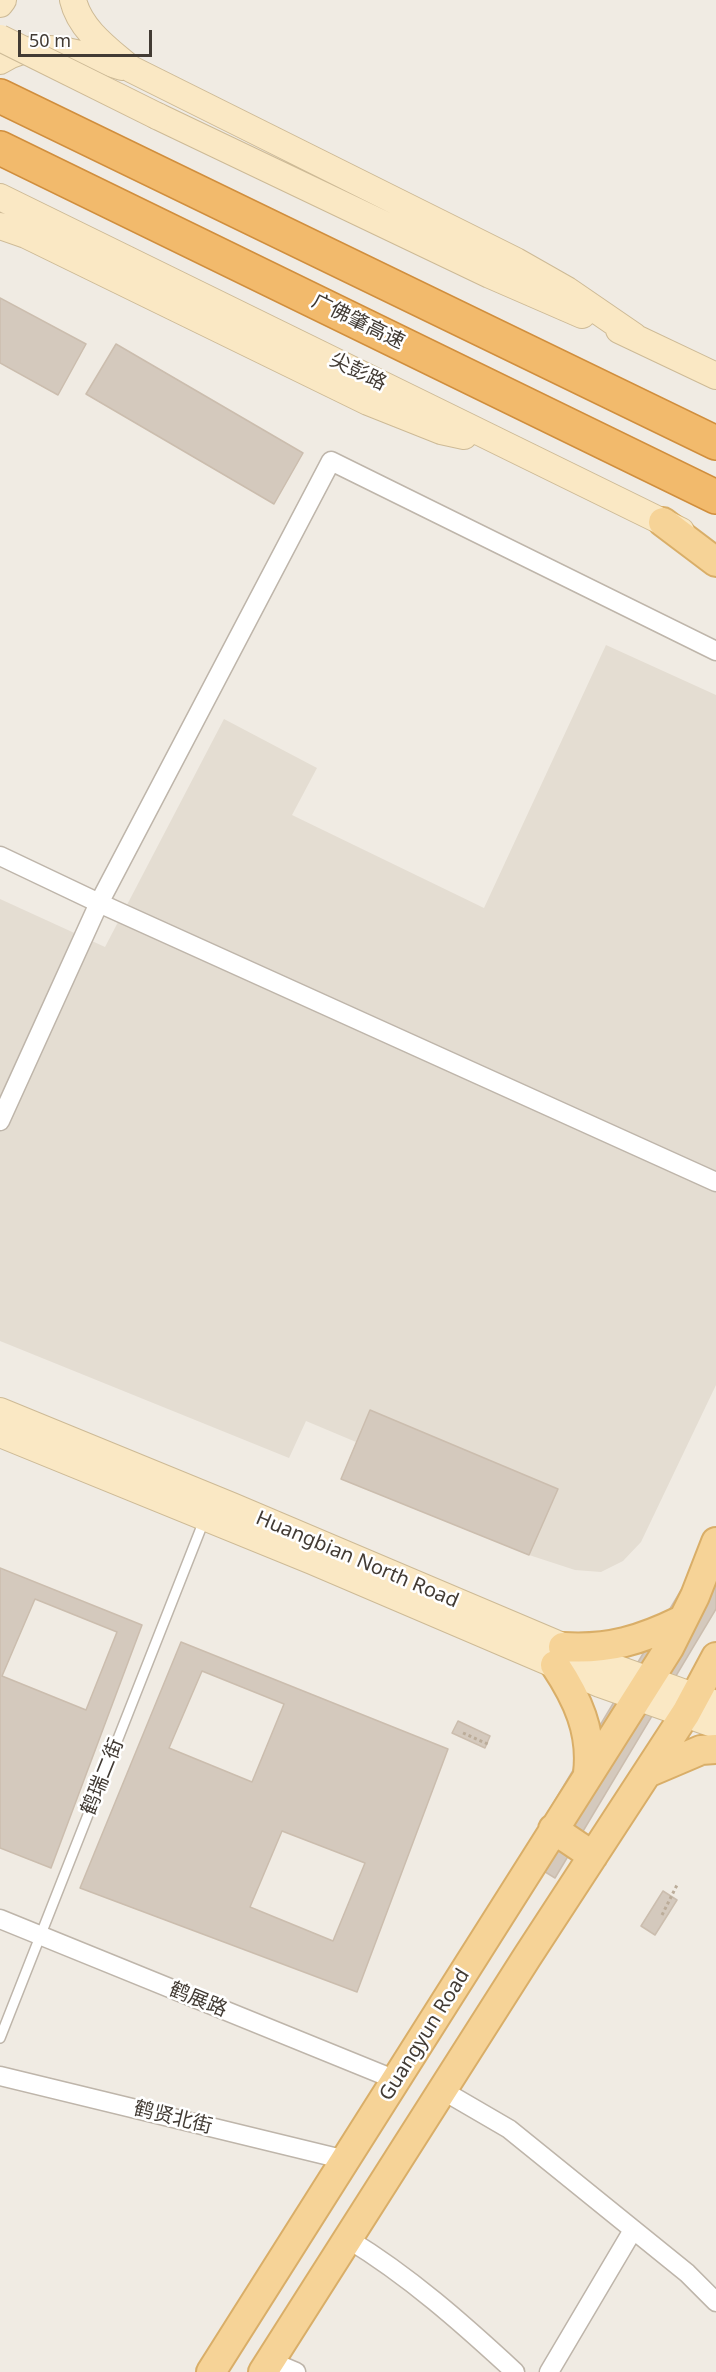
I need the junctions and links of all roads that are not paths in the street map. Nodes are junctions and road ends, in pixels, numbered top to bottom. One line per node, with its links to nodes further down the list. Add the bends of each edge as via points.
1 (3, 0): 3 (street)
2 (73, 0): 6 (street, via 95,38)
3 (0, 4)
4 (0, 38): 13 (street, bridge, via 490,275)
5 (0, 61): 6 (street, via 39,48 78,53)
6 (131, 69): 13 (street, via 516,261)
7 (0, 96): 15 (highway)
8 (0, 147): 17 (highway, 广佛肇高速)
9 (0, 197): 16 (street, 尖彭路)
10 (0, 212): 12 (street)
11 (0, 226): 12 (street)
12 (26, 235): 16 (street, via 368,402 441,431)
13 (634, 336): 14 (street)
14 (716, 376)
15 (716, 443)
16 (520, 450): 18 (street, 尖彭路)
17 (716, 497)
18 (663, 522): 19 (street, 尖彭路); 20 (main road)
19 (716, 548)
20 (716, 562)
21 (716, 651): 23 (street, via 331,461)
22 (0, 856): 23 (street)
23 (99, 903): 24 (street); 25 (street)
24 (0, 1121)
25 (716, 1182)
26 (8, 1425): 27 (street, Huangbian North Road); 30 (street, Huangbian North Road, via 232,1506)
27 (206, 1517): 30 (street, Huangbian North Road); 41 (lane, 鹤瑞二街)
28 (716, 1542): 29 (main road, Guangyun Road)
29 (682, 1620): 30 (main road, via 618,1645); 32 (main road, Guangyun Road)
30 (559, 1656): 32 (street, Huangbian North Road); 36 (main road, via 583,1719)
31 (716, 1657): 33 (main road)
32 (643, 1689): 33 (street, Huangbian North Road); 36 (main road, Guangyun Road)
33 (699, 1704): 34 (street, Huangbian North Road); 37 (main road)
34 (716, 1725)
35 (716, 1749): 37 (main road, via 701,1750)
36 (588, 1773): 38 (main road, Guangyun Road)
37 (647, 1773): 39 (main road)
38 (553, 1829): 39 (main road); 44 (main road, Guangyun Road)
39 (593, 1856): 45 (main road)
40 (0, 1919): 41 (street, 鹤展路)
41 (40, 1935): 42 (lane, 鹤瑞二街); 44 (street, 鹤展路)
42 (0, 2038)
43 (0, 2076): 46 (street, 鹤贤北街)
44 (396, 2080): 46 (main road, Guangyun Road)
45 (442, 2090): 47 (street, via 509,2129); 48 (main road)
46 (346, 2160): 51 (main road, Guangyun Road)
47 (633, 2230): 49 (street); 53 (street)
48 (348, 2239): 50 (main road); 52 (street, via 384,2261 456,2317)
49 (716, 2302)
50 (276, 2368)
51 (210, 2372)
52 (515, 2372)
53 (549, 2372)

